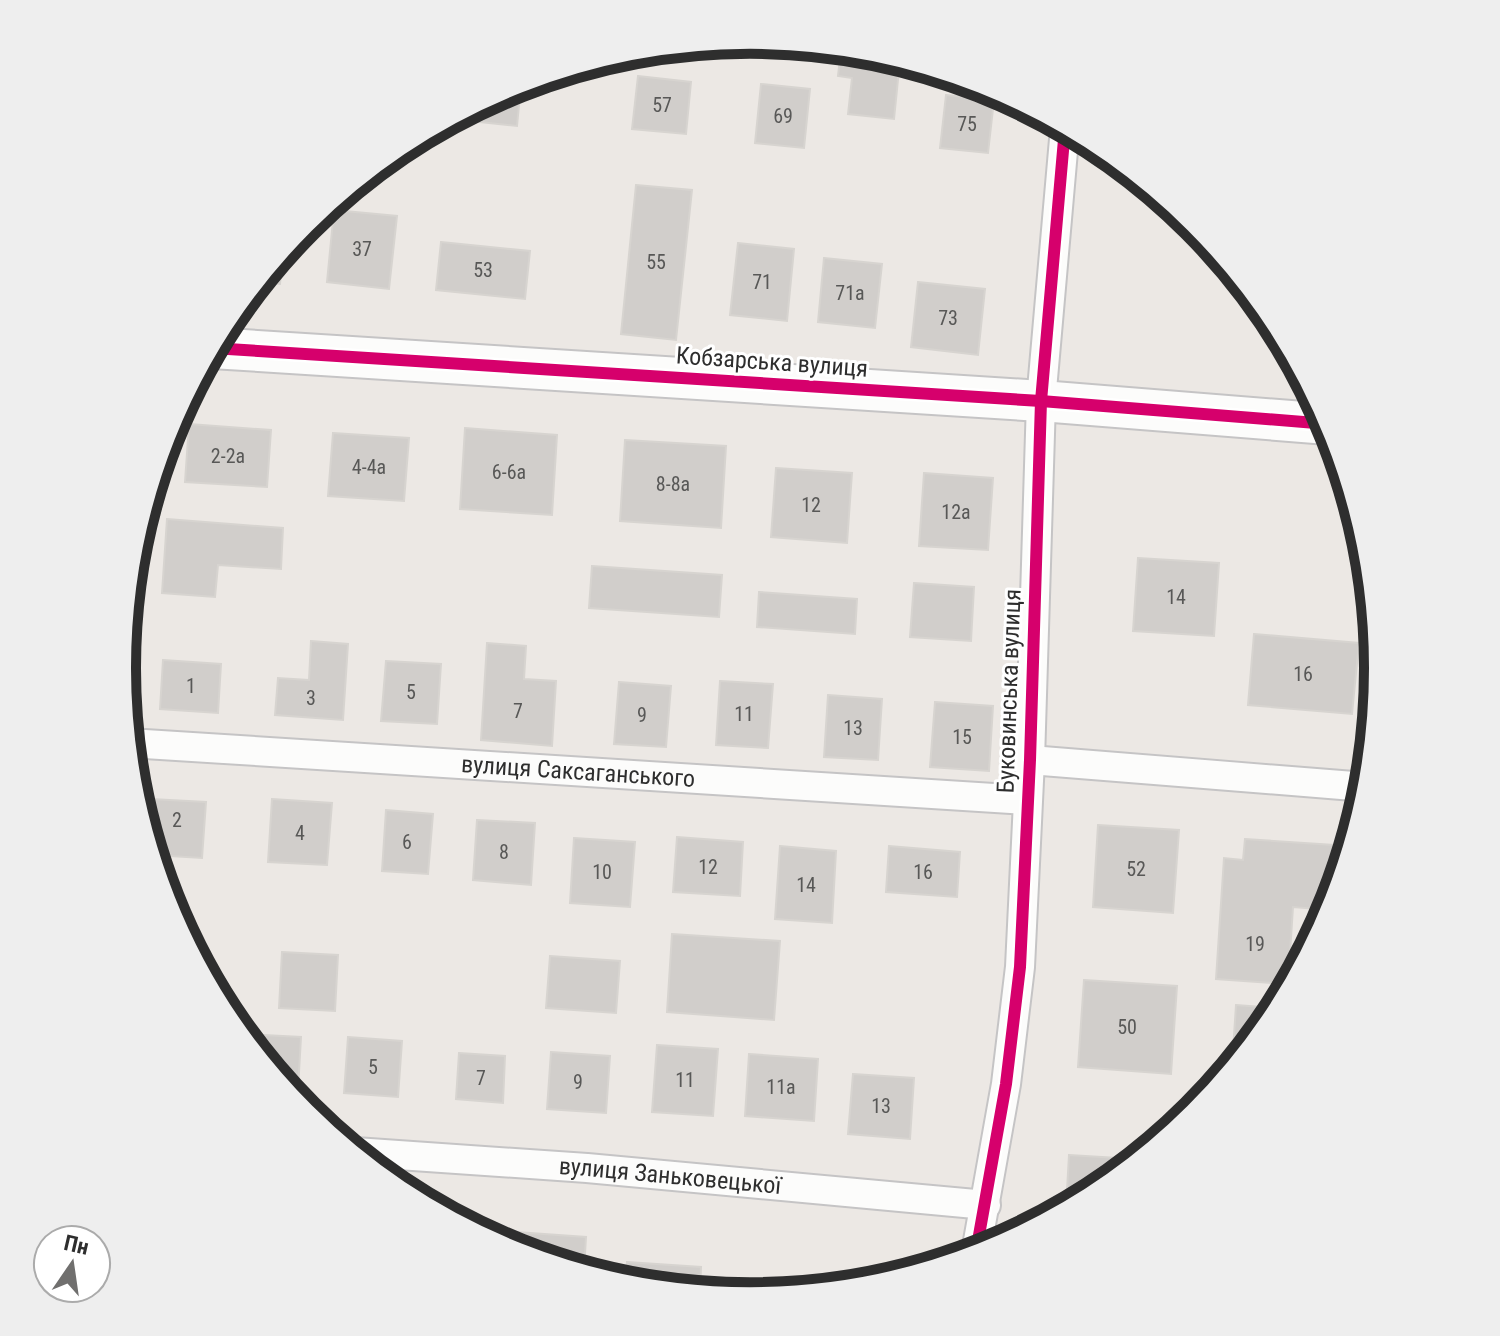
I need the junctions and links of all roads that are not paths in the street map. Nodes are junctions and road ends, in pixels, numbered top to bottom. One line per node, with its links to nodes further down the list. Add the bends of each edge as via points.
1 (1064, 140): 3 (street, Буковинська вулиця)
2 (225, 349): 3 (street, Кобзарська вулиця)
3 (1041, 401): 4 (street, Кобзарська вулиця); 6 (street, Буковинська вулиця)
4 (1313, 423)
5 (141, 744): 8 (street, вулиця Саксаганського)
6 (1030, 760): 7 (street); 8 (street, Буковинська вулиця)
7 (1352, 786)
8 (1027, 800): 10 (street, Буковинська вулиця, via 1020,967)
9 (374, 1153): 10 (street, вулиця Заньковецької)
10 (986, 1205): 11 (street, Буковинська вулиця)
11 (979, 1237)

